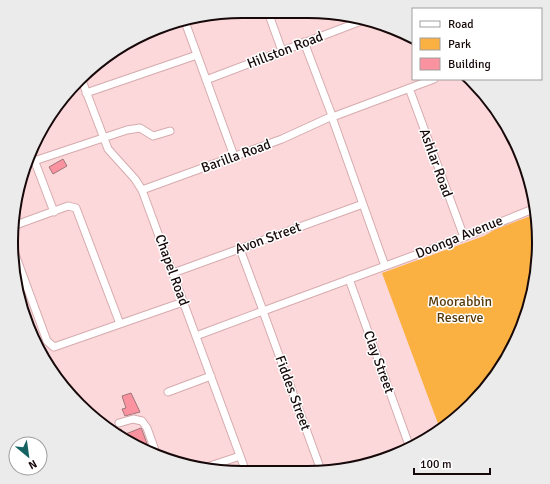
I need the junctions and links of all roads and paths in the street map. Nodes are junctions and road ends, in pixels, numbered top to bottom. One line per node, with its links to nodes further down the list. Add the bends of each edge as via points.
1 (270, 18): 5 (street)
2 (356, 23): 4 (street, Hillston Road)
3 (186, 25): 6 (street)
4 (304, 42): 5 (street, Hillston Road); 12 (street)
5 (282, 51): 7 (street, Hillston Road)
6 (197, 54): 7 (street); 11 (street)
7 (206, 80): 15 (street)
8 (431, 80): 10 (street, Barilla Road)
9 (83, 85): 11 (street, Chapel Road)
10 (409, 88): 12 (street, Barilla Road); 22 (street, Ashlar Road)
11 (86, 93): 14 (street, Chapel Road)
12 (332, 117): 15 (street, Barilla Road); 18 (street)
13 (170, 131): 14 (street, via 153,136 137,128)
14 (103, 138): 16 (street); 17 (street, Chapel Road, via 110,153)
15 (234, 156): 17 (street, Barilla Road)
16 (35, 162): 20 (street)
17 (142, 190): 26 (street, Chapel Road)
18 (363, 204): 23 (street, Avon Street); 25 (street)
19 (530, 210): 22 (street, Doonga Avenue)
20 (54, 212): 21 (street); 30 (street, via 68,206 75,207 78,211)
21 (18, 224)
22 (464, 237): 25 (street, Doonga Avenue)
23 (240, 249): 26 (street, Avon Street); 29 (street, Fiddes Street)
24 (19, 266): 30 (street, via 47,341 52,346 58,347)
25 (386, 266): 27 (street, Doonga Avenue)
26 (173, 273): 28 (street, Chapel Road)
27 (349, 280): 29 (street, Doonga Avenue); 35 (street, Clay Street)
28 (183, 302): 30 (street); 31 (street, Chapel Road)
29 (263, 311): 31 (street, Doonga Avenue); 40 (street, Fiddes Street)
30 (120, 324)
31 (196, 336): 32 (street, Chapel Road)
32 (211, 376): 33 (street); 37 (street, Chapel Road)
33 (168, 392)
34 (119, 423): 36 (street, via 133,419 142,421)
35 (408, 442)
36 (153, 448)
37 (240, 456): 38 (street); 39 (street, Chapel Road)
38 (215, 464)
39 (244, 466)
40 (320, 466)

